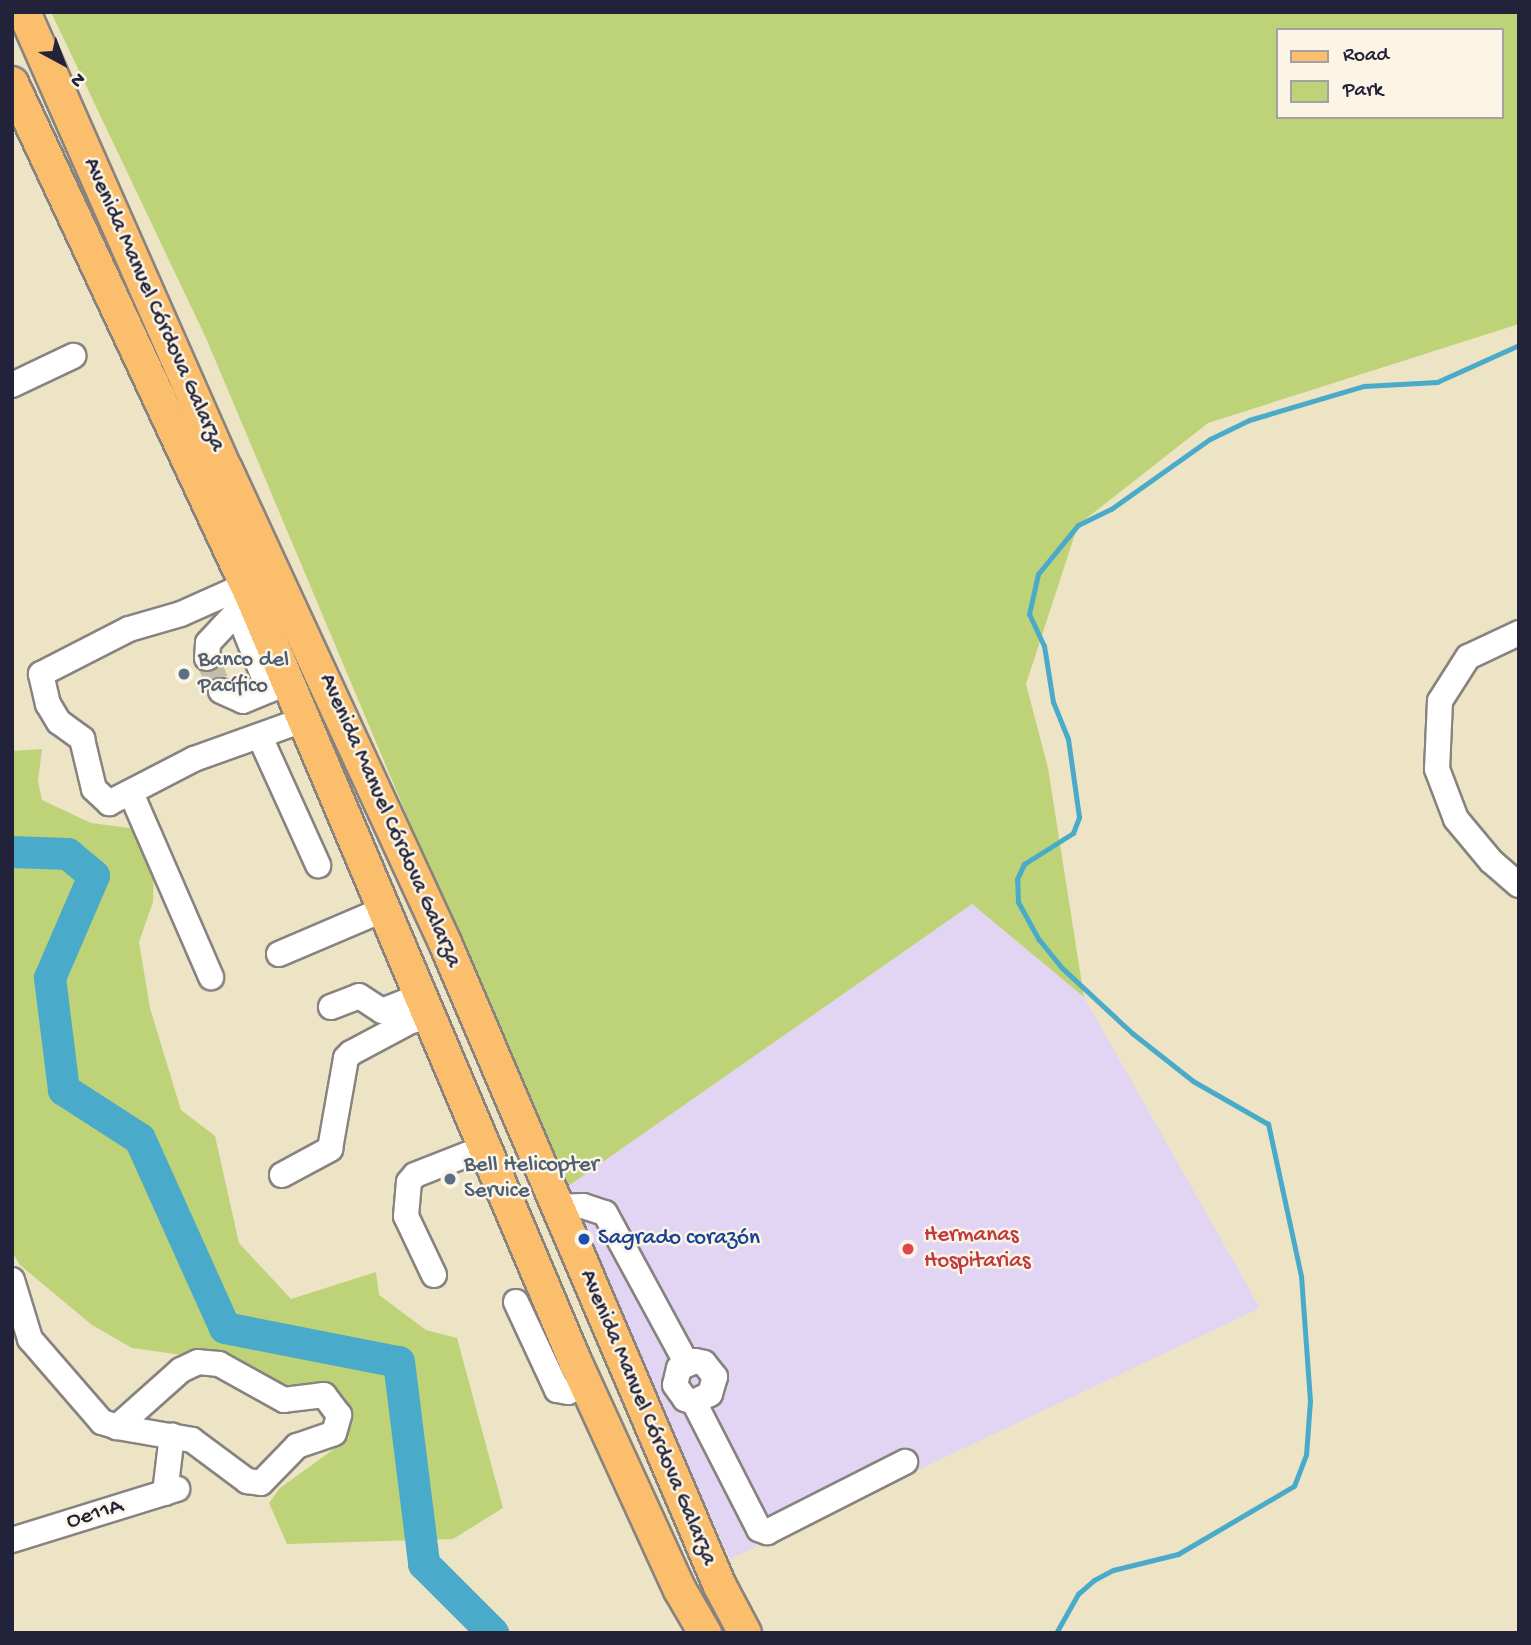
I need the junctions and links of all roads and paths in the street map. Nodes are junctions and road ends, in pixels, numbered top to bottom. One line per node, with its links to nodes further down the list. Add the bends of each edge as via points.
1 (24, 12): 3 (main road, Avenida Manuel Córdova Galarza)
2 (12, 83): 4 (main road, Avenida Manuel Córdova Galarza)
3 (130, 250): 4 (main road); 7 (main road, Avenida Manuel Córdova Galarza)
4 (96, 266): 8 (main road, Avenida Manuel Córdova Galarza)
5 (73, 356): 6 (street)
6 (12, 384)
7 (226, 469): 8 (main road); 26 (main road, Avenida Manuel Córdova Galarza, via 446,945)
8 (195, 482): 9 (main road, Avenida Manuel Córdova Galarza)
9 (245, 598): 11 (street, via 208,643); 12 (main road, Avenida Manuel Córdova Galarza); 16 (street, via 130,628 41,674 45,697 59,722 82,739 100,799 109,803)
10 (1519, 633): 18 (street, via 1468,657 1440,701 1437,769 1456,819 1491,862)
11 (207, 658)
12 (280, 686): 13 (street, via 243,701); 14 (main road, Avenida Manuel Córdova Galarza)
13 (221, 691)
14 (306, 719): 15 (street); 19 (main road, Avenida Manuel Córdova Galarza)
15 (260, 737): 16 (street, via 194,759); 17 (street)
16 (131, 793): 21 (street)
17 (318, 865)
18 (1519, 885)
19 (387, 908): 20 (street); 22 (main road, Avenida Manuel Córdova Galarza)
20 (279, 954)
21 (211, 978)
22 (426, 1006): 23 (street, via 382,1011 359,996); 24 (main road, Avenida Manuel Córdova Galarza); 25 (street, via 411,1021 346,1058 330,1149)
23 (331, 1007)
24 (486, 1147): 27 (main road, Avenida Manuel Córdova Galarza); 28 (street, via 415,1175 409,1182 406,1216)
25 (282, 1175)
26 (556, 1207): 27 (main road); 35 (street, via 583,1206 605,1213 686,1362 704,1363 715,1377 710,1394 694,1402 759,1529 767,1532); 39 (main road, Avenida Manuel Córdova Galarza, via 720,1586)
27 (514, 1216): 31 (main road, Avenida Manuel Córdova Galarza)
28 (434, 1275)
29 (12, 1280): 32 (street, via 23,1319 41,1355 90,1411)
30 (516, 1303): 31 (street, via 557,1390 568,1392)
31 (585, 1382): 38 (main road, Avenida Manuel Córdova Galarza, via 680,1590)
32 (117, 1427): 33 (street); 34 (street, via 181,1370 198,1362 219,1364 284,1400 324,1395 338,1410 334,1433 297,1446 261,1483 247,1480)
33 (172, 1435): 34 (street); 36 (street)
34 (205, 1448): 36 (street, Oe11A)
35 (905, 1462)
36 (171, 1484): 37 (street, Oe11A)
37 (12, 1540)
38 (705, 1633)
39 (745, 1633)

